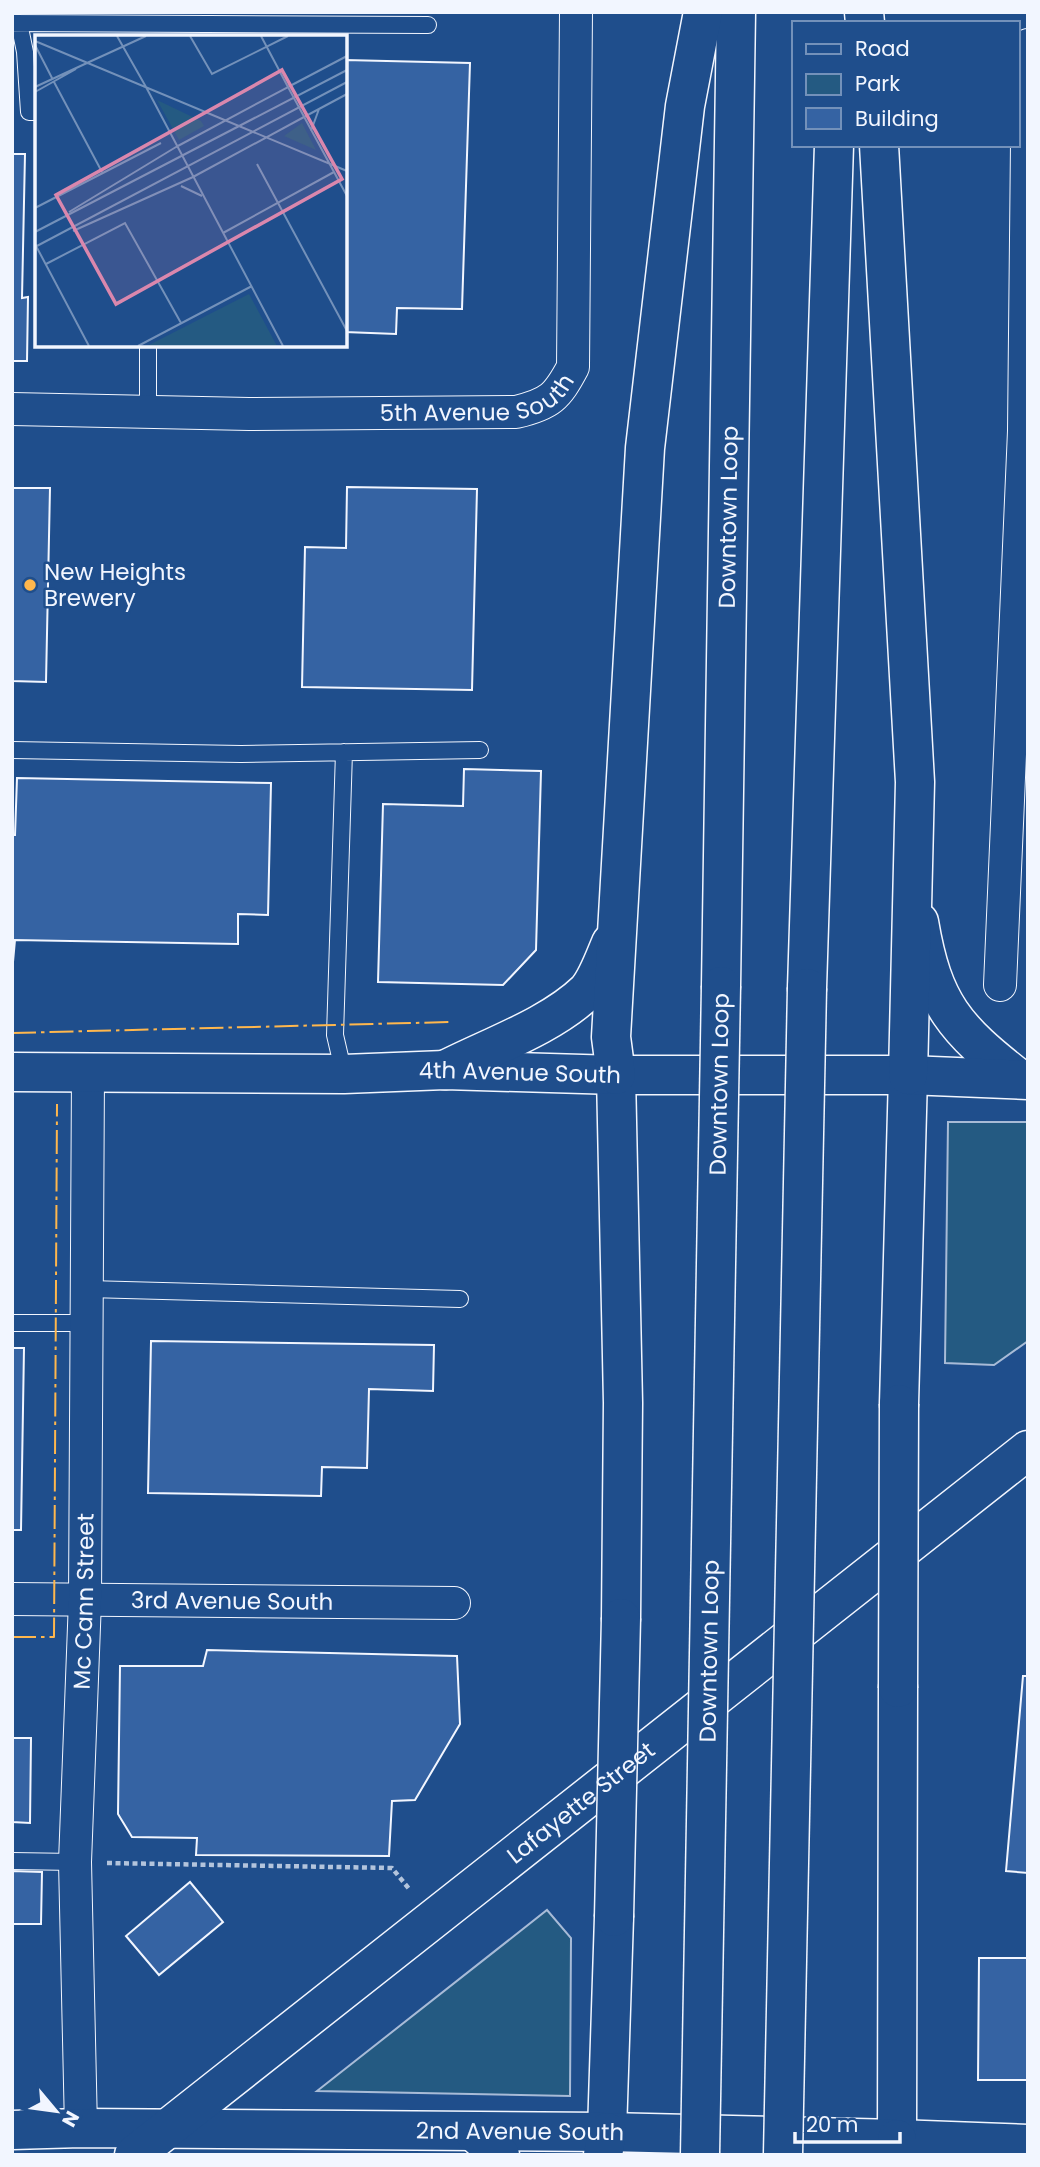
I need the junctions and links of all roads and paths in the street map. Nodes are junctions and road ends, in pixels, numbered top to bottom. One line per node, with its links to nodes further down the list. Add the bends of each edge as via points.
1 (576, 12): 13 (street, 5th Avenue South, via 573,367 558,395 516,412)
2 (703, 12): 21 (main road, via 685,106 645,447)
3 (736, 12): 49 (main road, Downtown Loop, bridge)
4 (15, 23): 5 (lane); 7 (lane, via 24,52)
5 (428, 25)
6 (1028, 45): 11 (street)
7 (26, 112)
8 (834, 147): 50 (main road, bridge, via 807,988)
9 (878, 147): 20 (main road, via 915,782)
10 (148, 346): 13 (lane)
11 (1026, 348): 14 (street)
12 (12, 409): 13 (street, 5th Avenue South)
13 (148, 412)
14 (1026, 431): 15 (street)
15 (1020, 697): 19 (street)
16 (12, 750): 18 (lane)
17 (480, 750): 18 (lane)
18 (344, 752): 26 (lane, via 335,1035)
19 (1018, 761): 22 (street)
20 (913, 886): 27 (main road); 29 (main road, via 925,961 949,1015 969,1040)
21 (621, 892): 23 (main road, via 611,944 589,989 547,1019); 28 (main road, via 611,1037)
22 (1000, 985)
23 (446, 1070): 26 (main road, 4th Avenue South); 28 (main road, 4th Avenue South)
24 (12, 1072): 25 (main road, 4th Avenue South)
25 (88, 1074): 26 (main road, 4th Avenue South); 30 (street, Mc Cann Street)
26 (344, 1074)
27 (908, 1075): 28 (main road, 4th Avenue South); 29 (main road, 4th Avenue South); 47 (main road, bridge, via 899,1404)
28 (616, 1076): 45 (main road, bridge, via 623,1403 621,1618)
29 (1023, 1080)
30 (88, 1289): 31 (lane); 32 (street, Mc Cann Street)
31 (460, 1299)
32 (88, 1323): 33 (lane); 36 (street, Mc Cann Street)
33 (12, 1324)
34 (1028, 1450): 40 (main road, Lafayette Street)
35 (12, 1599): 36 (street, 3rd Avenue South)
36 (85, 1600): 37 (street, 3rd Avenue South); 39 (street, Mc Cann Street)
37 (454, 1604)
38 (12, 1861): 39 (lane)
39 (75, 1862): 40 (path, via 392,1868); 41 (street, Mc Cann Street)
40 (434, 1919): 42 (main road, Lafayette Street)
41 (81, 2128): 42 (main road, 2nd Avenue South); 43 (main road, 2nd Avenue South)
42 (165, 2129): 44 (main road, 2nd Avenue South); 48 (main road, Lafayette Street)
43 (12, 2130)
44 (487, 2143): 45 (main road, 2nd Avenue South)
45 (605, 2143): 47 (main road, 2nd Avenue South)
46 (1028, 2144): 47 (main road, 2nd Avenue South)
47 (897, 2147)
48 (134, 2155)
49 (700, 2155)
50 (783, 2155)

